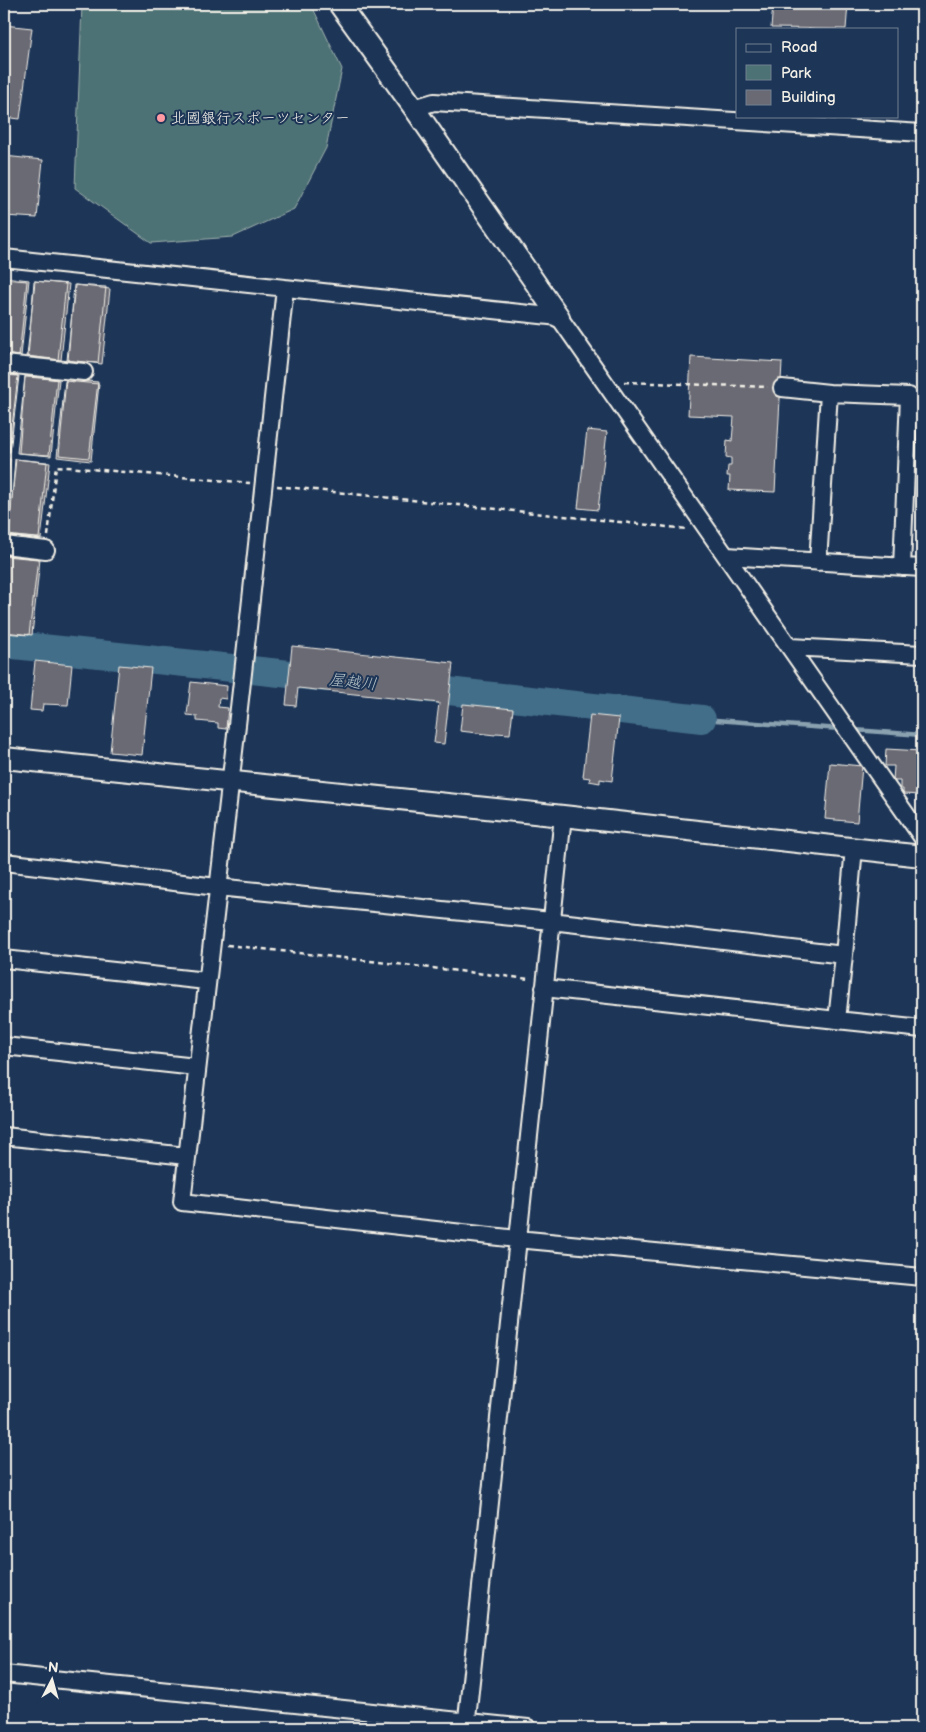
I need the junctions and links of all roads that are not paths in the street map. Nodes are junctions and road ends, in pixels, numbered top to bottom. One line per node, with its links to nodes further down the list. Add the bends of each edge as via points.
1 (339, 4): 2 (street)
2 (414, 108): 3 (street, via 434,102); 6 (street)
3 (922, 133)
4 (4, 258): 5 (street)
5 (285, 288): 6 (street); 21 (street)
6 (559, 318): 14 (street)
7 (4, 364): 8 (street)
8 (84, 372)
9 (782, 388): 10 (street)
10 (829, 393): 11 (street); 15 (street)
11 (915, 396): 16 (street)
12 (4, 545): 13 (street)
13 (46, 550)
14 (727, 556): 15 (street); 18 (street)
15 (818, 562): 16 (street)
16 (902, 567): 17 (street)
17 (922, 568)
18 (790, 647): 19 (street); 23 (street)
19 (922, 654)
20 (4, 758): 21 (street)
21 (230, 781): 22 (street); 27 (street)
22 (562, 816): 24 (street); 28 (street)
23 (922, 837)
24 (854, 848): 25 (street); 29 (street)
25 (922, 856)
26 (4, 862): 27 (street)
27 (218, 887): 28 (street); 31 (street)
28 (551, 921): 29 (street); 32 (street)
29 (844, 955): 33 (street)
30 (4, 959): 31 (street)
31 (206, 981): 36 (street)
32 (544, 984): 33 (street); 39 (street)
33 (837, 1020): 34 (street)
34 (922, 1029)
35 (4, 1046): 36 (street)
36 (196, 1067): 38 (street)
37 (4, 1136): 38 (street)
38 (186, 1156): 39 (street, via 182,1202)
39 (518, 1239): 40 (street); 42 (street)
40 (922, 1277)
41 (4, 1674): 42 (street)
42 (466, 1725): 43 (street)
43 (528, 1728)

